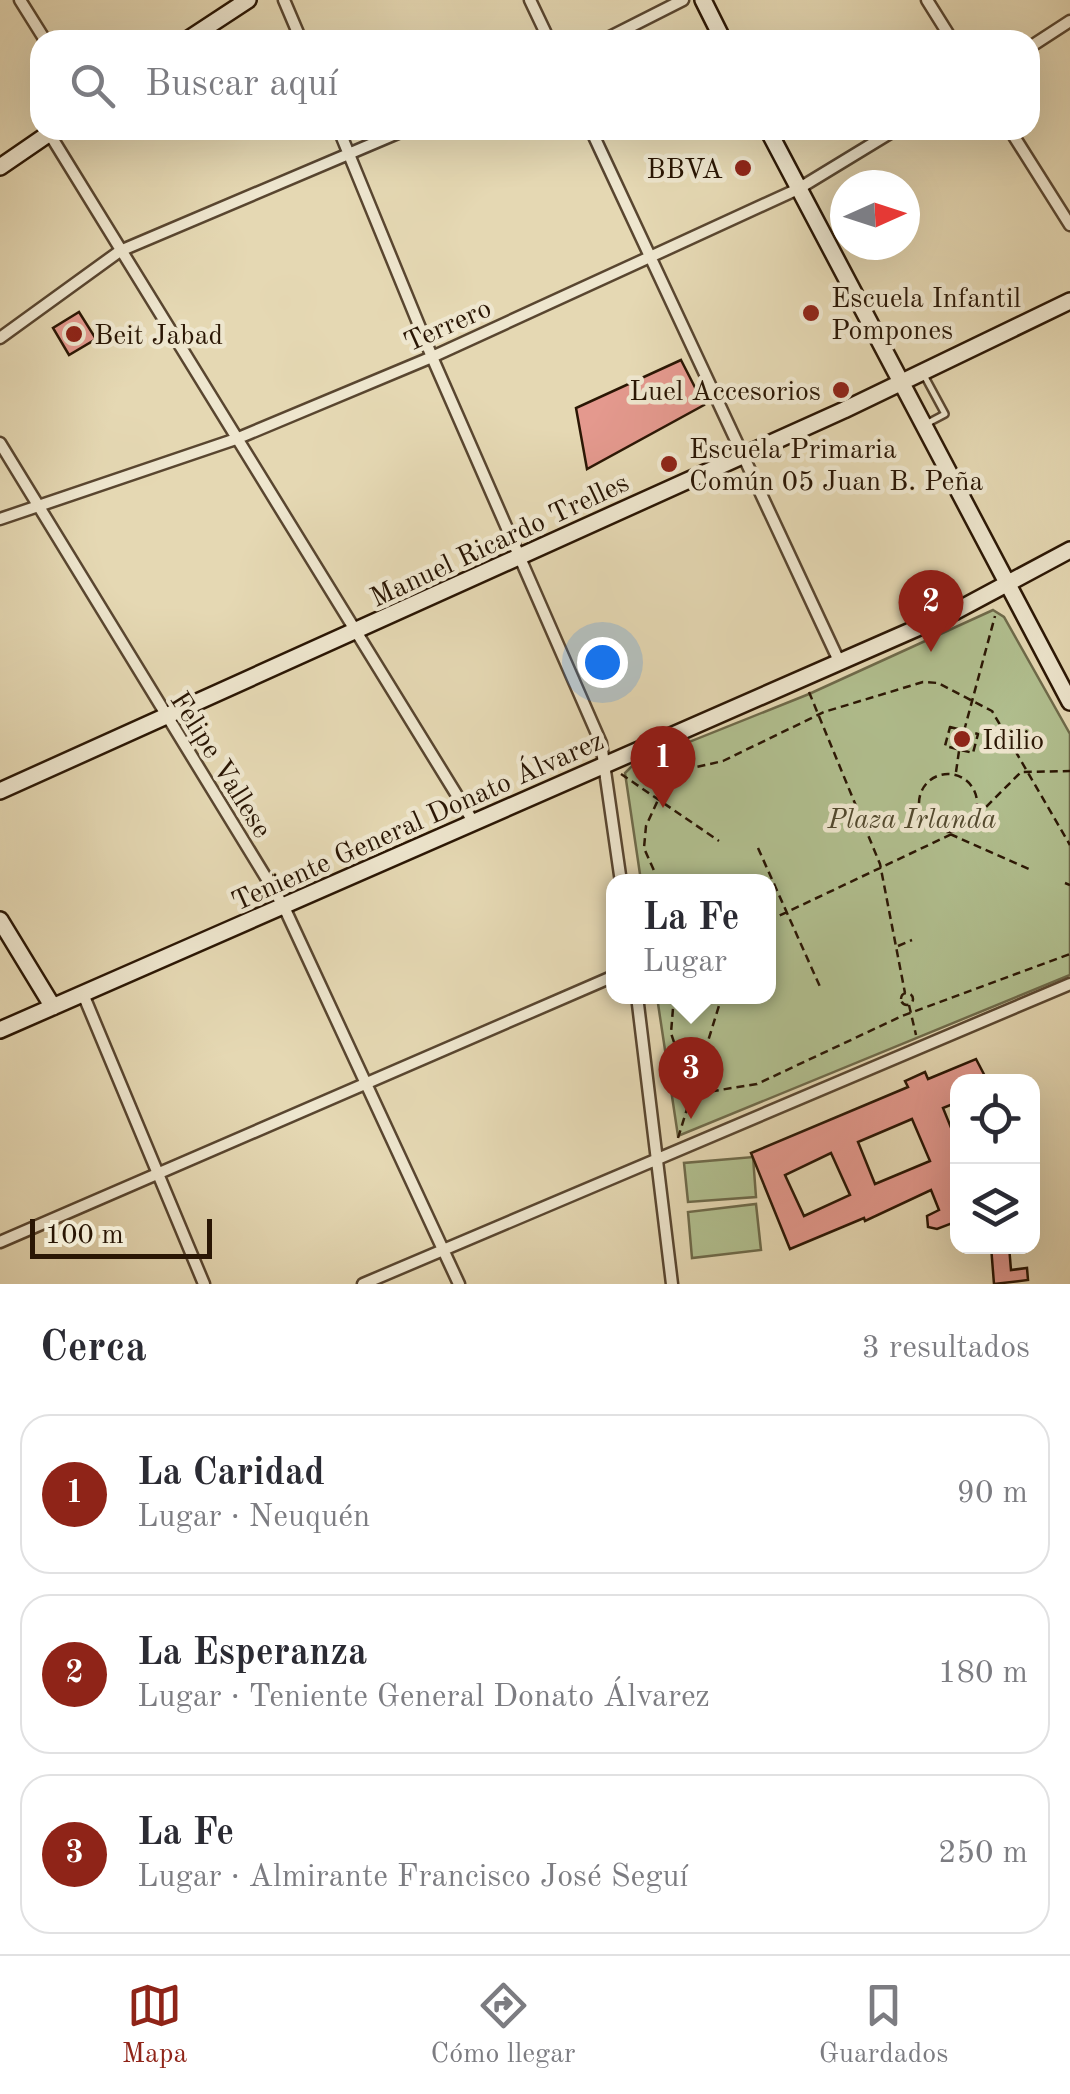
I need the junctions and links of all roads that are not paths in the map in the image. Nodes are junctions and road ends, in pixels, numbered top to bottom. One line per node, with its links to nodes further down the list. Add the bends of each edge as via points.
1 (20, 0): 9 (street)
2 (248, 0): 10 (street)
3 (284, 0): 11 (street)
4 (530, 0): 12 (street)
5 (683, 0): 13 (street)
6 (703, 0): 14 (street)
7 (926, 0): 15 (street)
8 (1070, 21): 16 (street)
9 (38, 30)
10 (202, 30)
11 (297, 30)
12 (544, 30)
13 (624, 30)
14 (718, 30)
15 (946, 30)
16 (1040, 40)
17 (40, 140): 26 (street)
18 (57, 140): 29 (street)
19 (344, 140): 25 (street)
20 (382, 140): 25 (street)
21 (596, 140): 30 (street)
22 (773, 140): 27 (street)
23 (879, 140): 27 (street, Terrero)
24 (1016, 140): 28 (street)
25 (350, 154): 29 (street); 33 (street)
26 (0, 167)
27 (798, 189): 30 (street, Terrero); 35 (street)
28 (1070, 225)
29 (120, 251): 32 (street); 37 (street)
30 (649, 256): 33 (street, Terrero); 39 (street)
31 (1070, 301): 34 (street, Manuel Ricardo Trelles)
32 (0, 338)
33 (432, 357): 37 (street, Terrero); 43 (street)
34 (924, 374): 35 (street, Manuel Ricardo Trelles); 36 (lane, via 945,414)
35 (902, 384): 36 (street); 39 (street, Manuel Ricardo Trelles)
36 (923, 425): 44 (street)
37 (236, 439): 40 (street, Terrero); 45 (street)
38 (0, 443): 40 (street, Felipe Vallese)
39 (742, 455): 43 (street, Manuel Ricardo Trelles); 46 (street)
40 (38, 505): 41 (street, Terrero); 48 (street, Felipe Vallese)
41 (0, 519)
42 (1070, 550): 44 (street, Teniente General Donato Álvarez)
43 (523, 556): 45 (street, Manuel Ricardo Trelles); 49 (street)
44 (1004, 584): 46 (street, Teniente General Donato Álvarez); 47 (street)
45 (356, 633): 48 (street, Manuel Ricardo Trelles); 51 (street)
46 (839, 661): 49 (street, Teniente General Donato Álvarez)
47 (1070, 702)
48 (168, 718): 50 (street, Manuel Ricardo Trelles); 53 (street, Felipe Vallese)
49 (606, 764): 51 (street, Teniente General Donato Álvarez); 52 (street)
50 (0, 791)
51 (474, 823): 53 (street, Teniente General Donato Álvarez)
52 (620, 874)
53 (284, 907): 57 (street, Teniente General Donato Álvarez); 61 (street, Felipe Vallese)
54 (0, 920): 59 (street)
55 (606, 979): 61 (street)
56 (1070, 984): 62 (street)
57 (83, 994): 59 (street, Teniente General Donato Álvarez); 63 (street)
58 (638, 1004): 62 (street)
59 (53, 1006): 60 (street, Teniente General Donato Álvarez)
60 (0, 1030)
61 (366, 1081): 63 (street); 65 (street, Felipe Vallese)
62 (658, 1156): 65 (street); 69 (street)
63 (159, 1175): 64 (street); 66 (street)
64 (0, 1242)
65 (443, 1249): 67 (street); 68 (street, Felipe Vallese)
66 (204, 1284)
67 (363, 1284)
68 (459, 1284)
69 (672, 1284)

